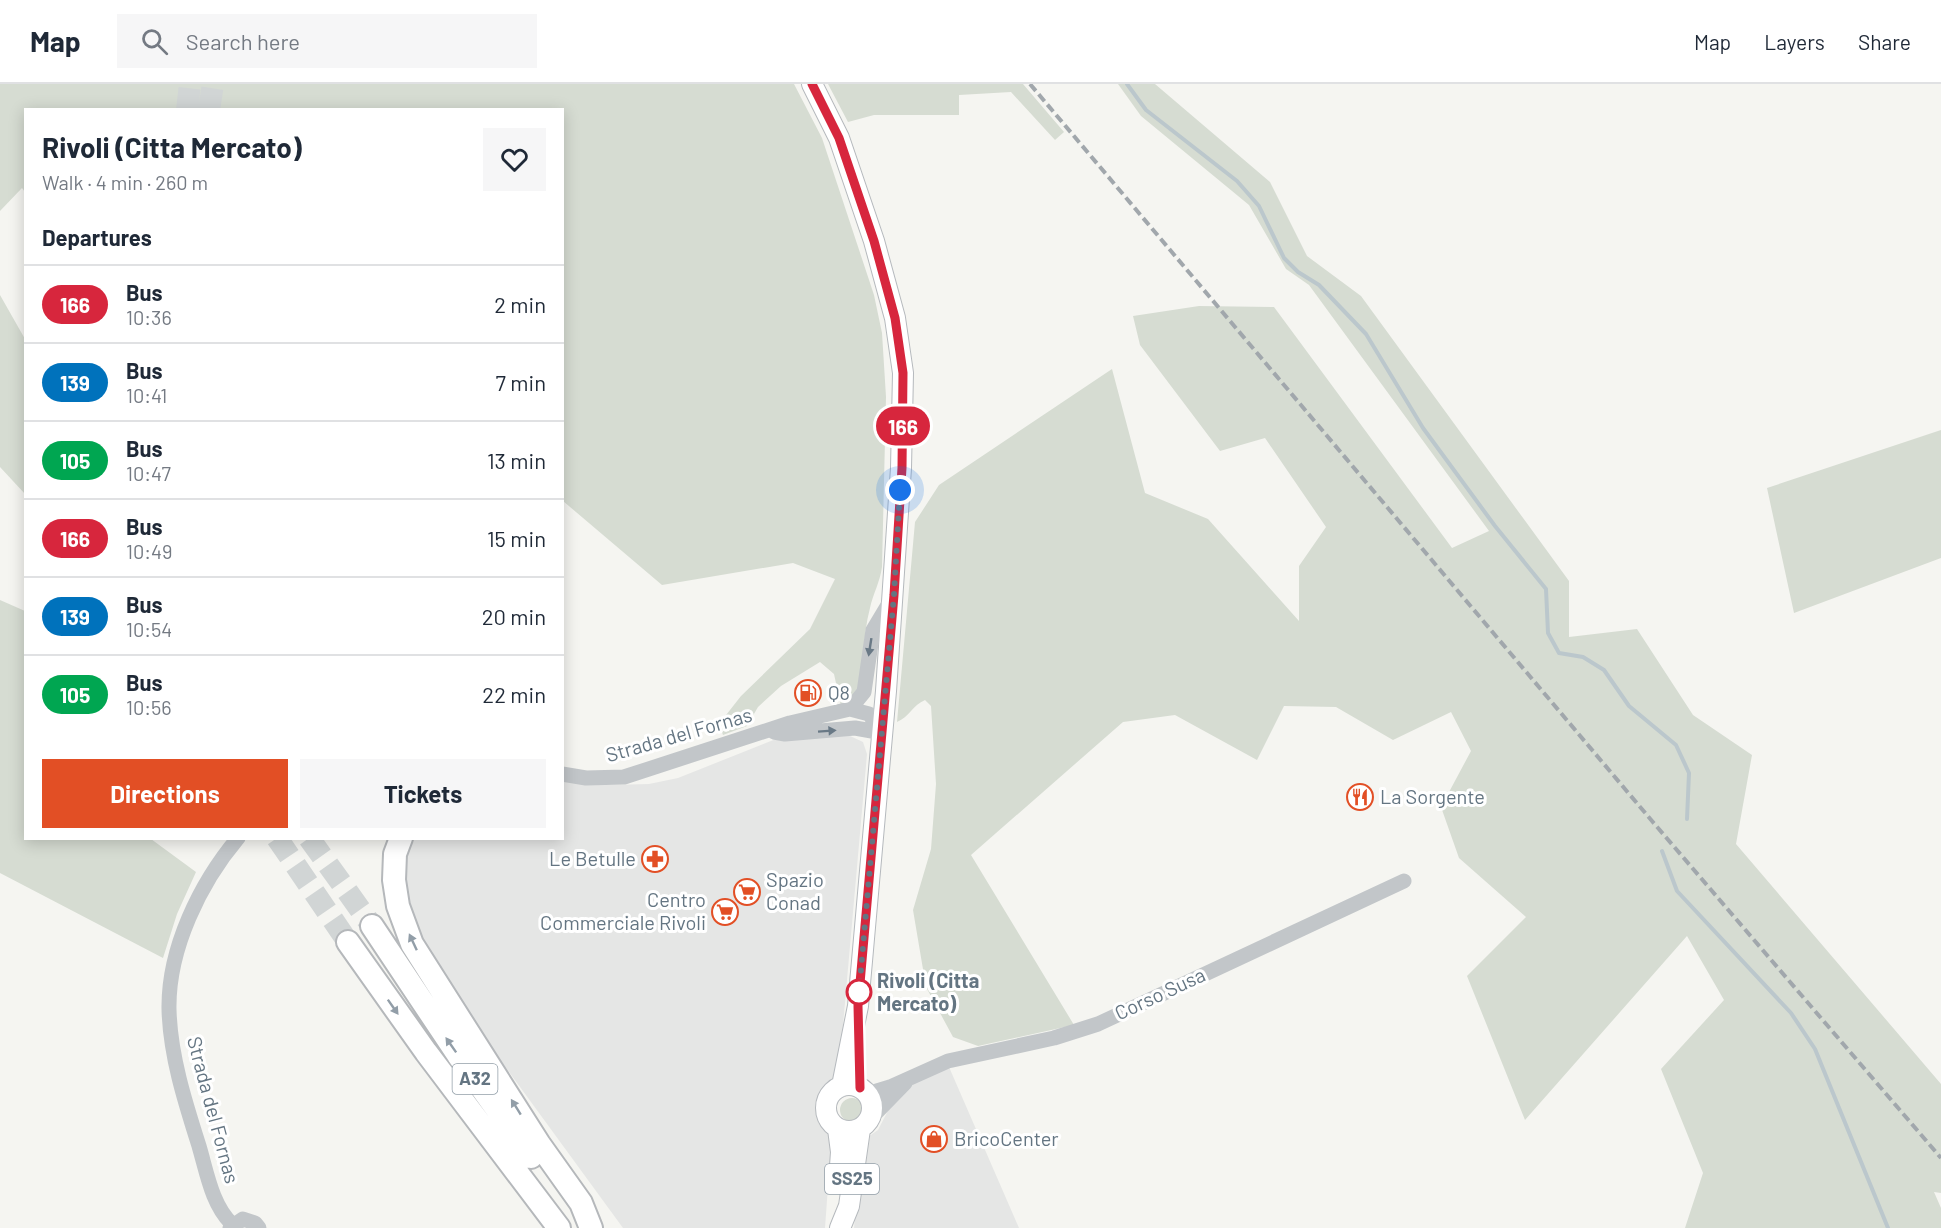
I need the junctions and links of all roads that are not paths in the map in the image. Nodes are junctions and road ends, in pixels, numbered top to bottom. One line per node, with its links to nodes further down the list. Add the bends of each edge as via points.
1 (812, 84): 2 (main road, SS25, via 830,116 852,174 901,346 903,406)
2 (894, 595): 3 (street, one-way to 3, via 873,630 864,692); 5 (main road, SS25)
3 (850, 709): 4 (street, Strada del Fornas); 5 (street, via 869,714)
4 (771, 731): 5 (street, Strada del Fornas, one-way to 5, via 785,734 855,728); 6 (street, Strada del Fornas, via 624,777)
5 (883, 733): 14 (main road, SS25, via 858,1006)
6 (564, 774)
7 (237, 840): 17 (street, Strada del Fornas, via 205,884 186,927 172,976 169,1008 175,1059 195,1134 219,1210)
8 (400, 840): 22 (highway, one-way to 8, via 581,1203 412,944 398,906 394,880 395,854)
9 (1404, 881): 13 (street, Corso Susa, via 1098,1024 1054,1038 948,1060)
10 (372, 926): 21 (highway, A32, one-way to 10, via 458,1055)
11 (348, 942): 12 (highway, A32, one-way to 12)
12 (426, 1052): 19 (highway, via 444,1094); 20 (highway, A32)
13 (908, 1080): 14 (street, Corso Susa); 15 (street, Corso Susa)
14 (856, 1089): 15 (main road, SS25, via 872,1106); 16 (main road, SS25, via 831,1093 825,1106 828,1119)
15 (865, 1124): 16 (main road, via 846,1132); 23 (main road, SS25, via 849,1206)
16 (838, 1129): 23 (main road, SS25)
17 (231, 1226): 18 (street, via 249,1220)
18 (259, 1228)
19 (542, 1228)
20 (559, 1228)
21 (585, 1228)
22 (591, 1228)
23 (840, 1228)

